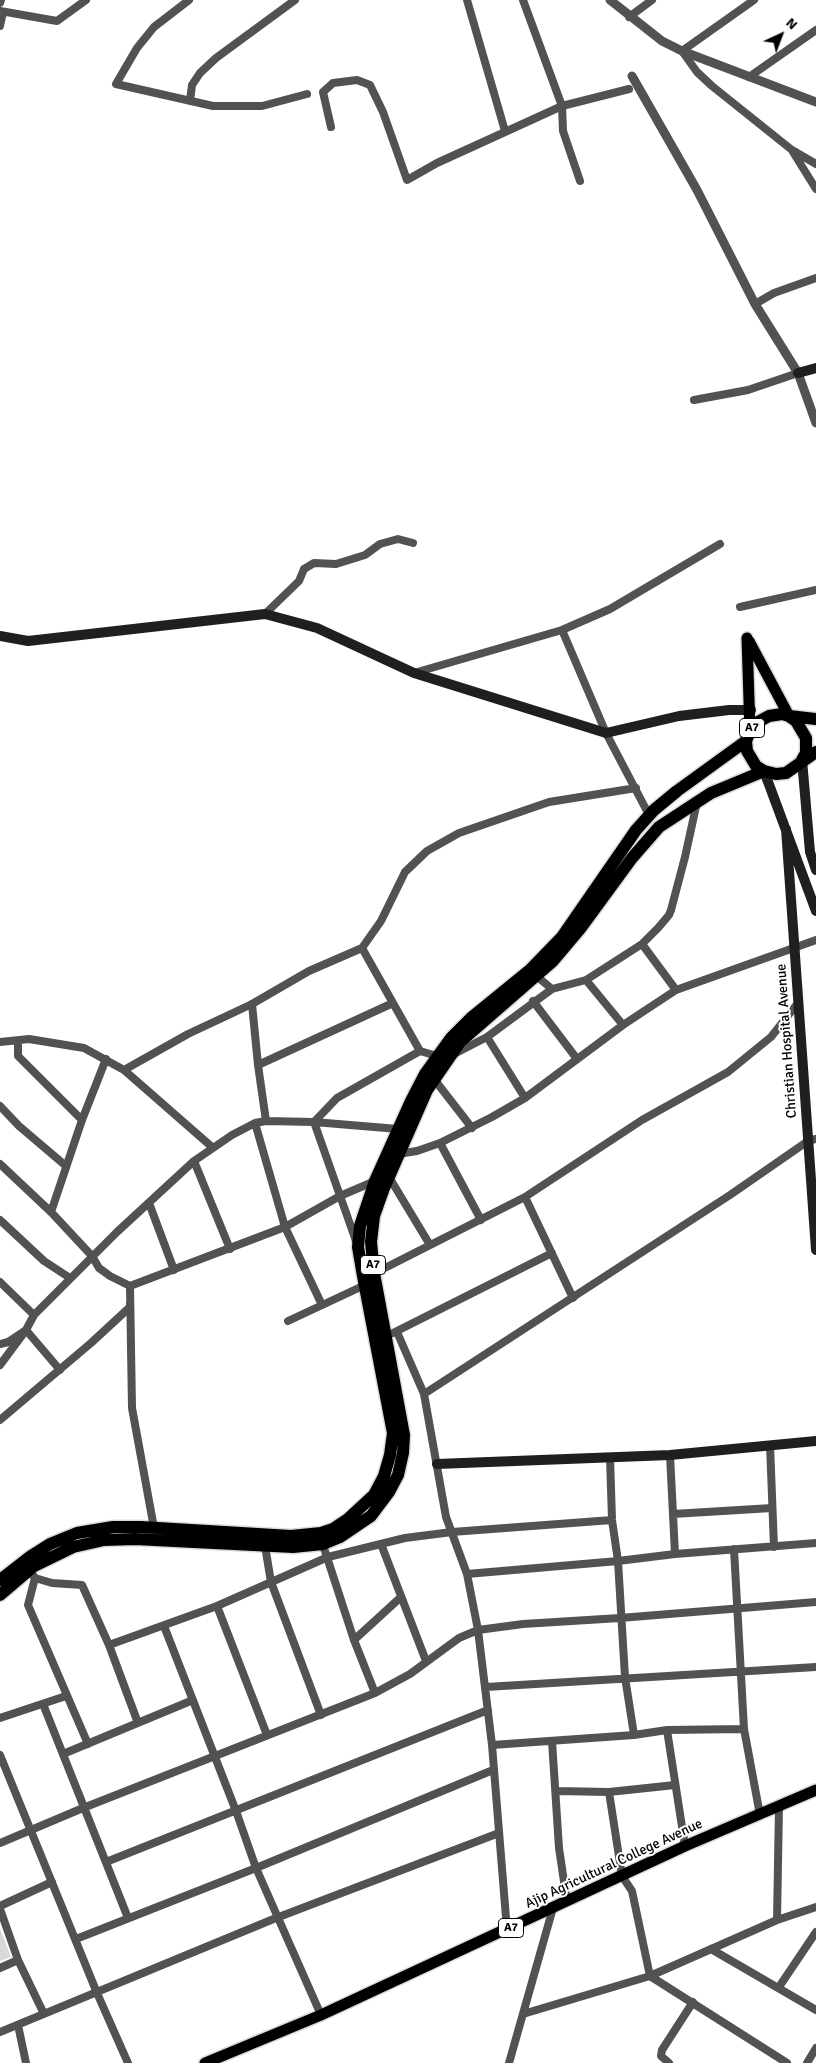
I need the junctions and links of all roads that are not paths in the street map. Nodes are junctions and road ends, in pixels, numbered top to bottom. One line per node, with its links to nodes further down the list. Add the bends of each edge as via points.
1 (86, 0): 9 (street, via 57,21)
2 (189, 0): 18 (street, via 154,27 116,84)
3 (295, 0): 18 (street, via 200,73 192,85)
4 (467, 0): 22 (street)
5 (523, 0): 20 (street)
6 (610, 0): 10 (street)
7 (652, 0): 10 (street)
8 (754, 0): 13 (street)
9 (1, 12): 11 (street)
10 (629, 16): 13 (street)
11 (0, 26)
12 (816, 30): 15 (street)
13 (682, 51): 15 (street); 23 (street, via 712,86)
14 (632, 76): 28 (street, via 697,190)
15 (750, 77): 19 (street)
16 (629, 89): 20 (street)
17 (307, 94): 18 (street, via 262,106 214,106)
18 (190, 101)
19 (816, 102)
20 (562, 106): 22 (street); 25 (street, via 563,130)
21 (331, 126): 22 (street, via 323,92 333,83 357,80 370,85 407,180)
22 (505, 130)
23 (792, 150): 24 (street); 26 (street)
24 (816, 164)
25 (580, 181)
26 (816, 189)
27 (816, 278): 28 (street, via 774,293)
28 (755, 304): 30 (street)
29 (816, 368): 30 (main road)
30 (798, 373): 31 (street, via 748,390); 32 (street)
31 (694, 400)
32 (816, 423)
33 (413, 542): 37 (street, via 398,539 336,564 314,563 304,569 299,580)
34 (720, 544): 38 (street, via 610,609)
35 (816, 590): 36 (street)
36 (740, 607)
37 (265, 614): 39 (main road, via 28,641); 40 (main road, via 317,628)
38 (562, 630): 40 (street); 44 (street)
39 (0, 636)
40 (414, 673): 44 (main road)
41 (751, 710): 42 (main road, via 747,638); 44 (main road, via 679,716); 45 (main road)
42 (789, 716): 43 (highway, A7); 45 (highway, A7, via 769,716 756,723); 47 (highway, via 806,738 806,753)
43 (816, 719)
44 (606, 733): 49 (street)
45 (748, 736): 48 (highway, A7, via 749,757); 51 (highway, A7)
46 (816, 752): 47 (highway, A7)
47 (802, 760): 48 (highway, A7, via 786,773); 53 (main road, via 810,852)
48 (764, 771): 50 (highway, A7); 52 (main road)
49 (636, 788): 51 (street); 58 (street, via 549,802 459,833 426,851 405,872 381,921)
50 (698, 800): 56 (street, via 669,915); 59 (highway, A7, via 659,827 580,929)
51 (649, 815): 59 (highway, A7)
52 (786, 829): 54 (main road); 57 (main road, Christian Hospital Avenue)
53 (816, 870)
54 (816, 911)
55 (816, 940): 57 (street)
56 (642, 944): 60 (street); 62 (street)
57 (794, 947): 62 (street); 65 (main road, Christian Hospital Avenue)
58 (362, 948): 64 (street); 66 (street, via 308,971)
59 (533, 974): 61 (street); 72 (highway, A7)
60 (586, 980): 61 (street); 67 (street)
61 (552, 989): 63 (street)
62 (676, 990): 67 (street)
63 (533, 1001): 68 (street); 74 (street)
64 (393, 1003): 71 (street); 75 (street)
65 (798, 1003): 86 (main road, Christian Hospital Avenue); 96 (street, via 771,1037 728,1072 642,1120)
66 (252, 1004): 75 (street); 76 (street, via 188,1034)
67 (623, 1026): 74 (street)
68 (487, 1038): 72 (street); 78 (street)
69 (18, 1040): 70 (street); 73 (street, via 84,1048); 80 (street, via 18,1056)
70 (0, 1042)
71 (420, 1051): 72 (street); 82 (street, via 337,1098)
72 (443, 1056): 77 (highway, A7); 85 (highway, A7, via 424,1074)
73 (106, 1059): 76 (street); 80 (street)
74 (577, 1060): 78 (street)
75 (258, 1065): 81 (street)
76 (124, 1070): 88 (street)
77 (434, 1079): 84 (street); 89 (highway, A7)
78 (525, 1098): 84 (street)
79 (0, 1106): 92 (street)
80 (82, 1120): 92 (street)
81 (266, 1121): 82 (street); 83 (street)
82 (314, 1122): 85 (street); 95 (street)
83 (255, 1123): 88 (street); 101 (street)
84 (472, 1128): 87 (street)
85 (398, 1129): 89 (highway, A7)
86 (812, 1140): 105 (main road, Christian Hospital Avenue); 113 (street)
87 (440, 1143): 89 (street, via 417,1151); 100 (street)
88 (212, 1147): 90 (street)
89 (394, 1152): 93 (highway, A7); 94 (highway, A7)
90 (194, 1161): 97 (street); 104 (street)
91 (0, 1164): 98 (street)
92 (66, 1166): 98 (street)
93 (389, 1177): 102 (street); 110 (highway, A7, via 374,1216)
94 (375, 1180): 95 (street); 103 (highway, A7, via 363,1212)
95 (340, 1196): 101 (street); 103 (street)
96 (526, 1197): 100 (street); 106 (street)
97 (149, 1203): 107 (street); 108 (street)
98 (51, 1212): 107 (street)
99 (0, 1220): 109 (street, via 44,1261)
100 (481, 1220): 102 (street)
101 (285, 1228): 104 (street); 114 (street)
102 (430, 1246): 110 (street)
103 (358, 1247): 110 (highway, A7)
104 (230, 1249): 108 (street)
105 (816, 1250)
106 (552, 1253): 113 (street); 118 (street)
107 (92, 1256): 109 (street); 112 (street, via 99,1268)
108 (174, 1270): 112 (street)
109 (70, 1278): 115 (street)
110 (367, 1278): 114 (street); 118 (highway, A7); 134 (highway, A7, via 393,1433 390,1455 374,1495)
111 (0, 1282): 115 (street)
112 (130, 1286): 121 (street, via 130,1306); 132 (street, via 132,1408)
113 (573, 1298): 122 (street)
114 (322, 1305): 116 (street)
115 (34, 1314): 117 (street)
116 (288, 1321)
117 (26, 1330): 119 (street); 120 (street); 121 (street)
118 (391, 1333): 122 (street); 134 (highway, A7, via 404,1435 398,1475 371,1516 340,1537)
119 (0, 1344)
120 (0, 1365)
121 (60, 1370): 123 (street)
122 (424, 1394): 128 (street)
123 (0, 1420)
124 (816, 1441): 125 (main road)
125 (770, 1445): 126 (main road); 129 (street)
126 (670, 1455): 127 (main road); 130 (street)
127 (610, 1457): 128 (main road); 131 (street)
128 (437, 1464): 133 (street, via 446,1517)
129 (772, 1508): 130 (street); 138 (street)
130 (673, 1514): 140 (street)
131 (612, 1520): 133 (street); 142 (street)
132 (154, 1528): 134 (highway, A7); 145 (highway, A7, via 113,1527 77,1533 50,1544)
133 (452, 1532): 136 (street); 144 (street)
134 (322, 1539): 137 (highway, A7, via 293,1547); 141 (street)
135 (816, 1543): 138 (street)
136 (381, 1544): 141 (street); 148 (street)
137 (265, 1546): 143 (highway, A7, via 104,1540 55,1554); 146 (street)
138 (774, 1547): 139 (street)
139 (734, 1549): 140 (street); 151 (street)
140 (675, 1554): 142 (street)
141 (328, 1557): 146 (street); 155 (street)
142 (618, 1561): 144 (street); 152 (street)
143 (32, 1574): 147 (highway, A7); 156 (street, via 52,1583 82,1585); 163 (street, via 28,1605)
144 (467, 1574): 154 (street)
145 (0, 1580)
146 (271, 1582): 150 (street); 167 (street)
147 (0, 1596)
148 (401, 1597): 155 (street); 157 (street)
149 (816, 1602): 151 (street)
150 (217, 1606): 153 (street); 172 (street)
151 (737, 1608): 152 (street); 159 (street)
152 (620, 1618): 154 (street); 160 (street)
153 (164, 1626): 156 (street); 164 (street)
154 (478, 1630): 157 (street, via 459,1638); 161 (street)
155 (354, 1640): 162 (street)
156 (109, 1645): 169 (street)
157 (426, 1661): 162 (street, via 410,1674)
158 (816, 1667): 159 (street)
159 (740, 1671): 160 (street); 170 (street)
160 (625, 1677): 161 (street); 173 (street)
161 (486, 1687): 166 (street)
162 (375, 1693): 167 (street)
163 (66, 1696): 165 (street); 175 (street)
164 (193, 1700): 169 (street); 179 (street)
165 (43, 1704): 168 (street); 177 (street)
166 (488, 1710): 176 (street); 187 (street)
167 (321, 1715): 172 (street)
168 (0, 1718)
169 (138, 1723): 175 (street)
170 (744, 1729): 171 (street); 188 (street)
171 (667, 1730): 173 (street); 181 (street)
172 (267, 1735): 179 (street)
173 (634, 1735): 174 (street)
174 (552, 1741): 176 (street); 183 (street)
175 (88, 1744): 177 (street)
176 (492, 1745): 180 (street)
177 (63, 1754): 186 (street)
178 (0, 1755): 189 (street)
179 (215, 1755): 186 (street); 187 (street)
180 (493, 1770): 190 (street); 194 (street)
181 (675, 1785): 184 (street); 192 (street)
182 (816, 1790): 185 (main road, Ajip Agricultural College Avenue / A7)
183 (556, 1791): 184 (street); 197 (street, via 559,1848)
184 (610, 1792): 195 (street)
185 (779, 1806): 188 (main road, Ajip Agricultural College Avenue / A7); 203 (street)
186 (83, 1808): 189 (street); 193 (street)
187 (236, 1811): 193 (street); 194 (street)
188 (760, 1815): 192 (main road, Ajip Agricultural College Avenue / A7)
189 (30, 1832): 191 (street); 196 (street)
190 (499, 1833): 202 (street); 204 (street)
191 (0, 1843)
192 (685, 1846): 195 (main road, Ajip Agricultural College Avenue / A7)
193 (106, 1862): 201 (street)
194 (256, 1868): 201 (street); 202 (street)
195 (622, 1876): 197 (main road, Ajip Agricultural College Avenue / A7); 210 (street, via 632,1891)
196 (52, 1882): 199 (street); 206 (street)
197 (567, 1902): 200 (main road, Ajip Agricultural College Avenue / A7)
198 (816, 1907): 203 (street)
199 (0, 1908): 208 (street)
200 (553, 1908): 204 (main road, Ajip Agricultural College Avenue / A7); 216 (street)
201 (128, 1918): 206 (street)
202 (276, 1918): 212 (street); 217 (street)
203 (777, 1920): 207 (street)
204 (507, 1930): 217 (main road, Ajip Agricultural College Avenue / A7)
205 (816, 1932): 211 (street)
206 (76, 1939): 212 (street)
207 (711, 1949): 210 (street); 211 (street)
208 (18, 1960): 209 (street); 215 (street)
209 (0, 1968)
210 (650, 1976): 213 (street); 216 (street)
211 (779, 1987): 214 (street)
212 (98, 1993): 215 (street); 222 (street)
213 (693, 2002): 225 (street, via 662,2050 661,2056); 226 (street)
214 (816, 2010)
215 (44, 2014): 218 (street)
216 (523, 2014): 224 (street)
217 (321, 2015): 223 (main road, Ajip Agricultural College Avenue / A7)
218 (18, 2025): 219 (street); 221 (street)
219 (0, 2032)
220 (816, 2048): 227 (street)
221 (26, 2063)
222 (128, 2063)
223 (205, 2063)
224 (510, 2063)
225 (669, 2063)
226 (787, 2063)
227 (806, 2063)

